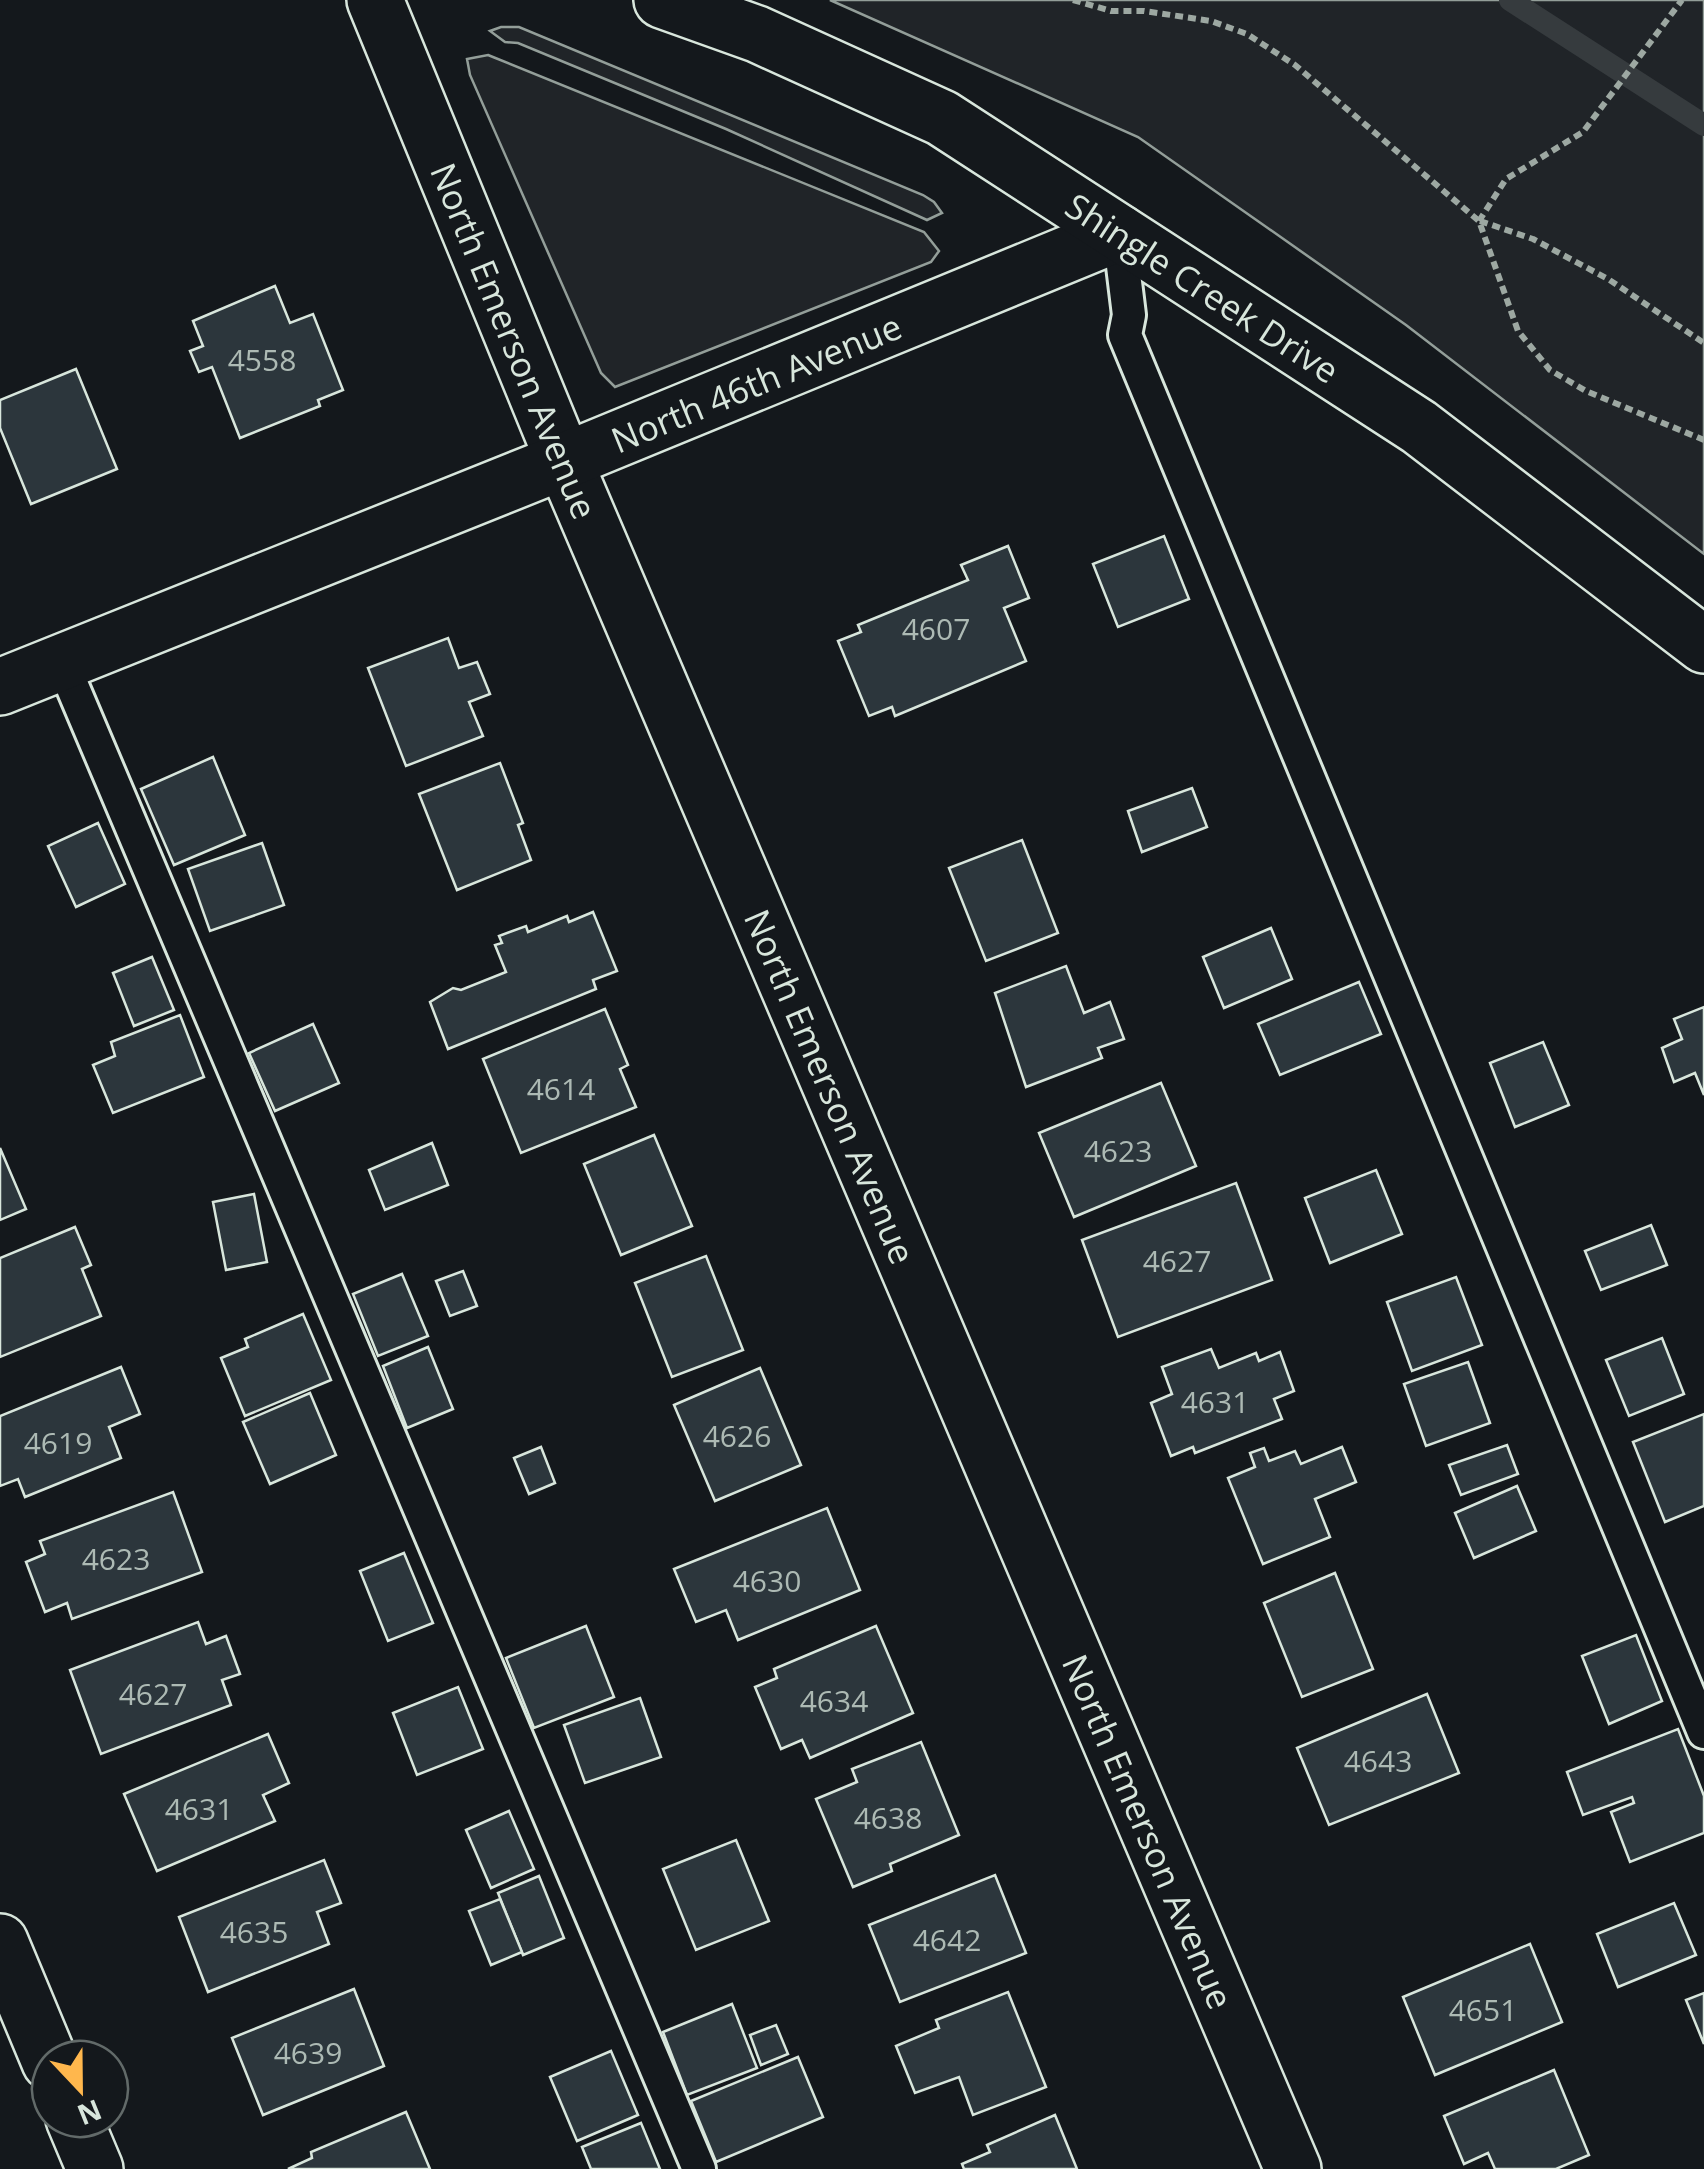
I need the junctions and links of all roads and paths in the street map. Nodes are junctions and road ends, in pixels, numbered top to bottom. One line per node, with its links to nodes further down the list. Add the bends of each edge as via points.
1 (375, 0): 9 (street, North Emerson Avenue)
2 (662, 0): 6 (street, Shingle Creek Drive, via 757,34 942,118)
3 (1073, 0): 5 (path, via 1111,11 1210,21 1247,34 1346,106)
4 (1682, 0): 5 (path, via 1584,132 1506,179)
5 (1479, 221): 7 (path, via 1534,240 1608,279); 8 (path, via 1518,330 1550,370)
6 (1119, 233): 9 (street, North 46th Avenue); 10 (street, Shingle Creek Drive, via 1419,427); 13 (lane, via 1124,336)
7 (1704, 343)
8 (1704, 440)
9 (564, 461): 11 (street, North 46th Avenue); 19 (street, North Emerson Avenue)
10 (1704, 644)
11 (62, 662): 12 (street, North 46th Avenue); 18 (lane)
12 (0, 687)
13 (1704, 1732)
14 (0, 1942): 15 (street)
15 (40, 2039)
16 (82, 2139): 17 (street)
17 (94, 2169)
18 (699, 2169)
19 (1293, 2169)

